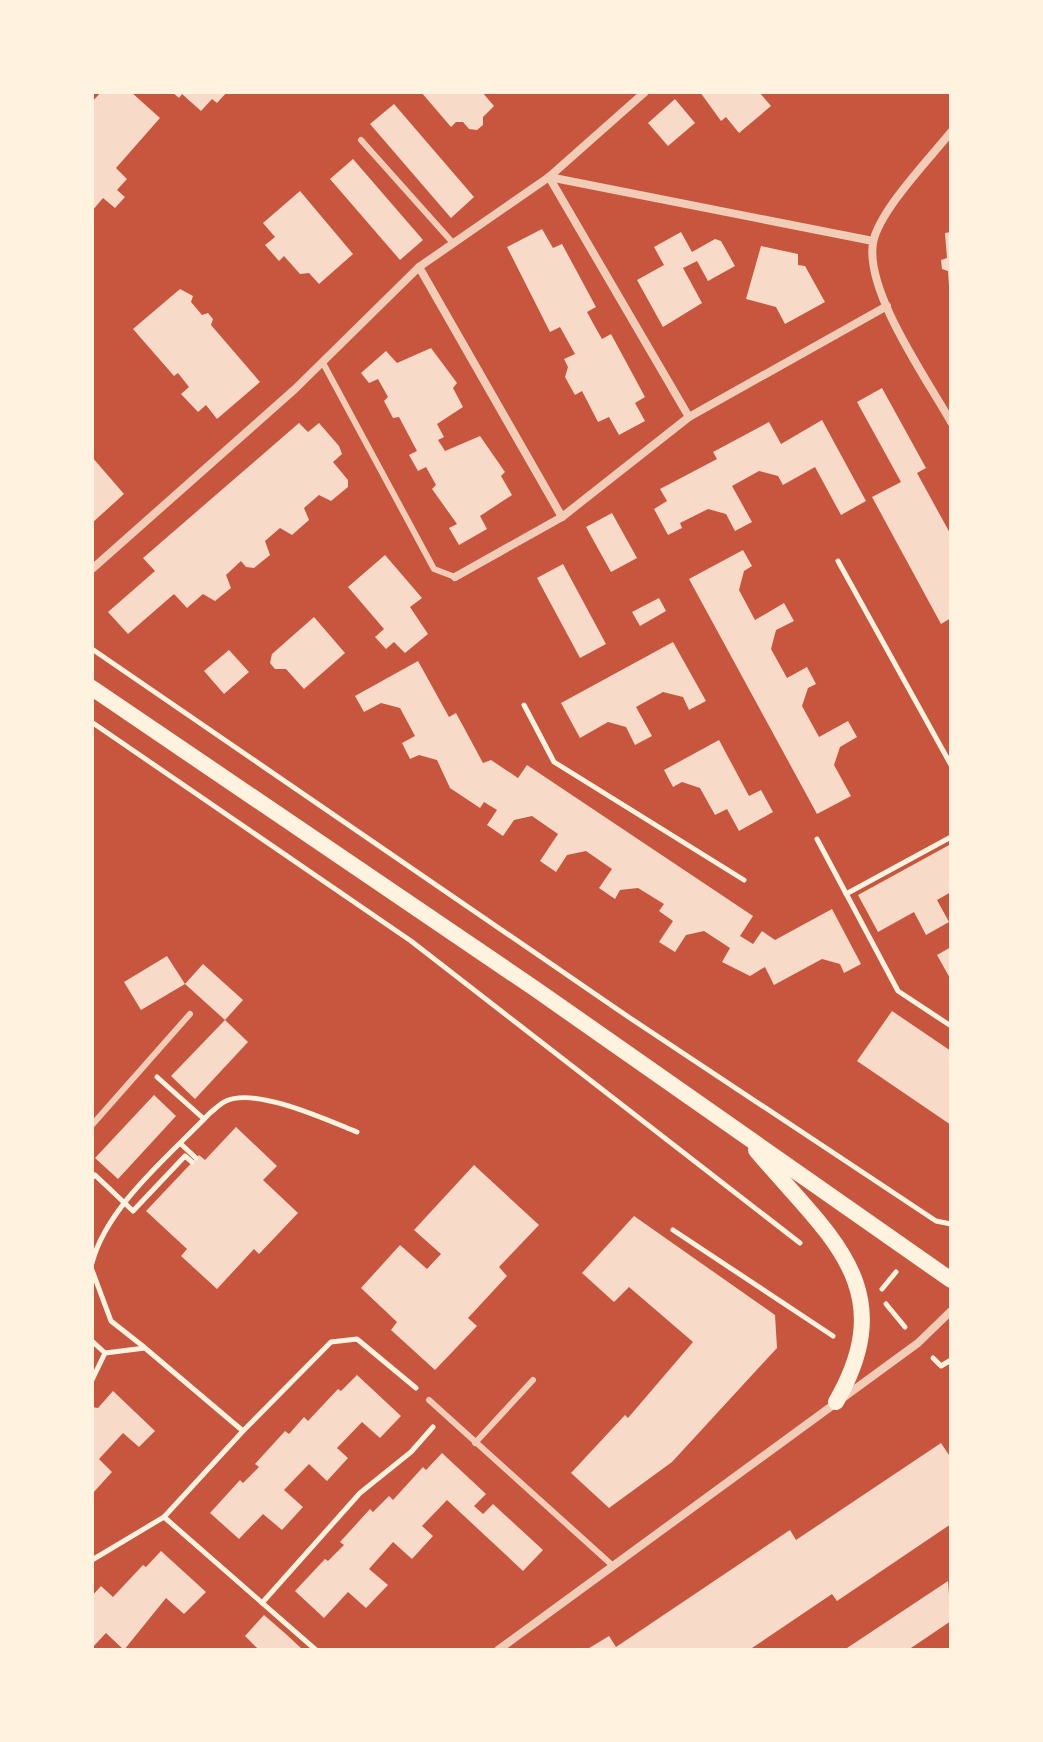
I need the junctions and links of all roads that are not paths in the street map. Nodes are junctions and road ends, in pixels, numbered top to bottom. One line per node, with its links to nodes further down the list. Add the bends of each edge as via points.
1 (645, 92): 4 (street)
2 (951, 132): 5 (street, via 893,203)
3 (361, 140): 6 (lane)
4 (549, 177): 5 (street); 6 (street); 10 (street)
5 (873, 241): 8 (street, via 874,267)
6 (453, 243): 7 (street)
7 (419, 267): 9 (street); 12 (street)
8 (887, 306): 10 (street); 11 (street)
9 (323, 363): 13 (street); 14 (lane, via 434,569)
10 (689, 417): 12 (street)
11 (951, 422)
12 (562, 517): 14 (street)
13 (92, 569)
14 (455, 577)
15 (92, 688): 18 (main road)
16 (190, 1014): 17 (lane)
17 (92, 1125)
18 (739, 1131): 19 (main road); 23 (main road, via 842,1253 858,1281 864,1323 860,1355)
19 (951, 1280)
20 (951, 1311): 23 (street, via 918,1343)
21 (533, 1380): 24 (lane)
22 (429, 1400): 24 (lane)
23 (836, 1402): 25 (street)
24 (475, 1443): 25 (lane)
25 (612, 1565): 26 (street)
26 (498, 1650)

